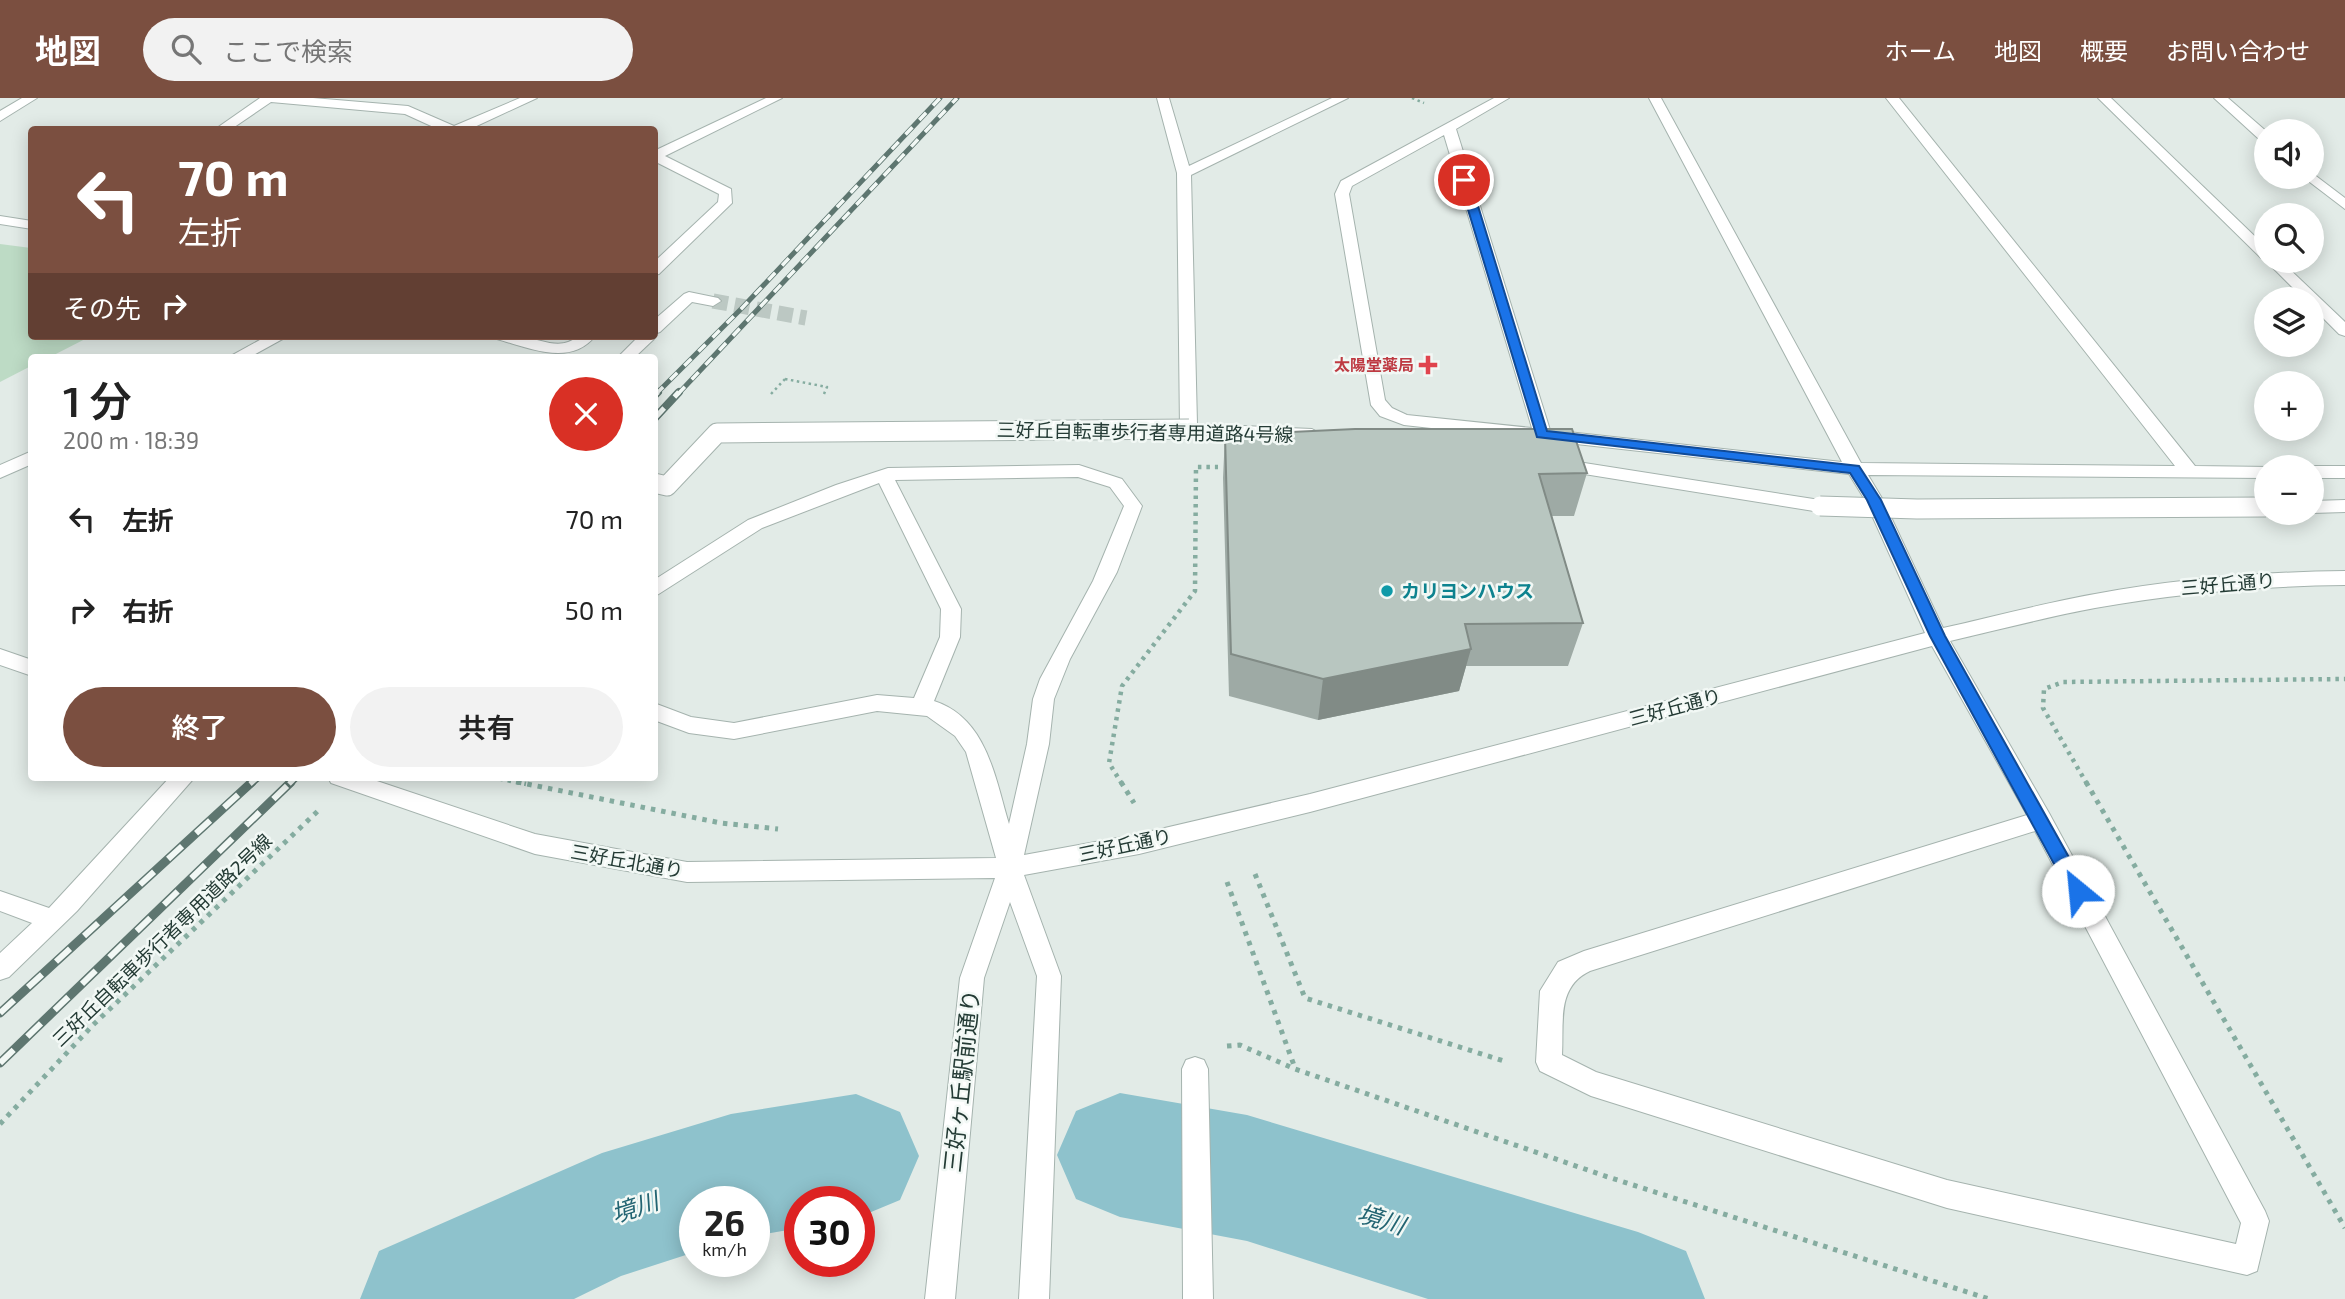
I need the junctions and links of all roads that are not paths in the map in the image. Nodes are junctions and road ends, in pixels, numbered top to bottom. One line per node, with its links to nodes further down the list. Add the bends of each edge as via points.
1 (31, 98): 12 (street)
2 (268, 98): 13 (street); 14 (street, via 408,110)
3 (531, 98): 15 (street)
4 (776, 98): 18 (street)
5 (1163, 98): 20 (street)
6 (1342, 98): 20 (street)
7 (1503, 98): 17 (street)
8 (1655, 98): 42 (street)
9 (1892, 98): 44 (street)
10 (2104, 98): 25 (street)
11 (2220, 98): 16 (street)
12 (0, 117)
13 (226, 126)
14 (445, 126)
15 (464, 126)
16 (2254, 128)
17 (1449, 130): 38 (street); 38 (street, via 1346,184 1342,194 1377,401 1386,412 1404,419)
18 (658, 155)
19 (658, 158): 26 (street, via 726,192 725,204)
20 (1184, 173): 37 (street)
21 (2324, 187): 22 (street)
22 (2345, 205)
23 (0, 220): 24 (street)
24 (28, 224)
25 (2254, 242)
26 (658, 267)
27 (2285, 273): 30 (street)
28 (713, 301): 29 (street, via 689,297)
29 (658, 326)
30 (2345, 331)
31 (273, 340): 35 (street)
32 (518, 340): 33 (street, via 552,349 575,347)
33 (583, 340)
34 (644, 340): 36 (street)
35 (243, 354)
36 (629, 354)
37 (1189, 429): 39 (street, 三好丘自転車歩行者専用道路4号線); 49 (street, 三好丘自転車歩行者専用道路4号線, bridge, via 717,433 667,486)
38 (1542, 434): 42 (street)
39 (1334, 435)
40 (28, 459): 43 (street)
41 (1545, 463): 51 (street, bridge, via 1820,506)
42 (1855, 470): 44 (street); 55 (street, via 1874,500)
43 (0, 472)
44 (2190, 472): 45 (street)
45 (2254, 472)
46 (2324, 472): 47 (street)
47 (2345, 472)
48 (884, 475): 54 (street, via 755,524); 58 (street, via 951,609 950,637); 63 (street, 三好ヶ丘駅前通り, via 1079,471 1116,483 1133,506 1103,581 1051,673 1042,699 1038,744)
49 (658, 484)
50 (2345, 506): 52 (street)
51 (2254, 507)
52 (2324, 507)
53 (2345, 578): 55 (street, 三好丘通り, via 2273,579 2172,589 2094,601)
54 (658, 587)
55 (1937, 636): 62 (street); 63 (street, 三好丘通り, via 1310,803 1139,844)
56 (0, 657): 57 (street)
57 (28, 667)
58 (921, 707): 59 (street, via 877,703 734,732 689,725); 63 (street, via 932,708 963,730 976,750)
59 (658, 713)
60 (180, 781): 65 (street)
61 (350, 781): 63 (street, 三好丘北通り, via 535,844 687,872)
62 (2040, 820): 62 (street, via 1567,970 1553,990 1549,1062 1591,1083 1947,1194 2247,1261 2255,1221)
63 (1010, 868): 68 (street, 三好ヶ丘駅前通り, via 972,978); 69 (street, via 1049,976)
64 (0, 901): 65 (street)
65 (53, 920): 66 (street)
66 (0, 969)
67 (1195, 1069): 70 (street)
68 (940, 1299)
69 (1034, 1299)
70 (1198, 1299)

